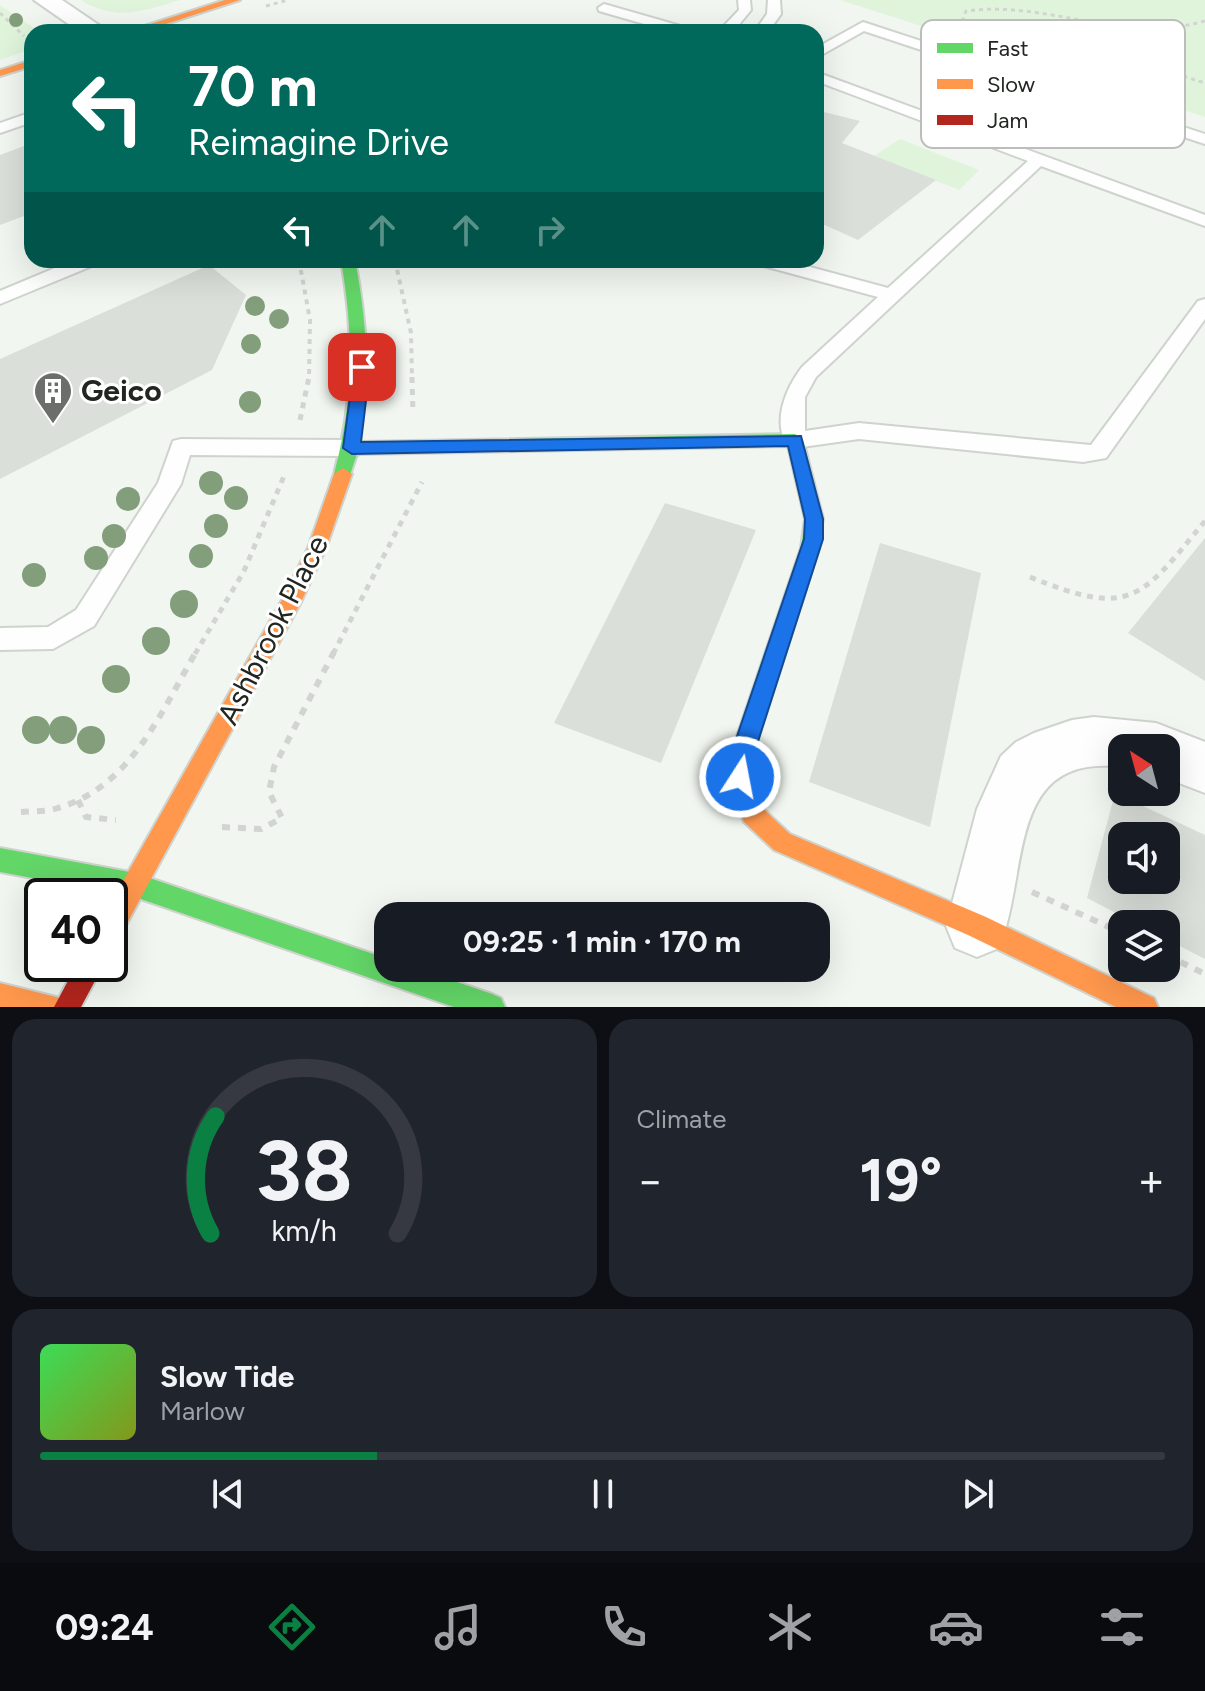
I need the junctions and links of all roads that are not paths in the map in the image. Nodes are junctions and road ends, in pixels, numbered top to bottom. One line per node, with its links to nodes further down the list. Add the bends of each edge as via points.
1 (46, 0): 6 (street)
2 (235, 0): 7 (street)
3 (744, 0): 9 (lane, via 745,10)
4 (774, 0): 10 (lane, via 774,14)
5 (604, 8): 8 (lane)
6 (84, 24)
7 (157, 24)
8 (659, 24)
9 (735, 24)
10 (767, 24)
11 (921, 45): 12 (lane, via 863,26)
12 (824, 49)
13 (24, 66): 14 (street)
14 (0, 73)
15 (824, 79): 16 (lane)
16 (921, 115)
17 (24, 120): 18 (lane)
18 (0, 128)
19 (1185, 132): 20 (lane)
20 (1205, 139)
21 (1009, 148): 22 (lane)
22 (1039, 159): 23 (lane); 27 (lane)
23 (1205, 221)
24 (71, 268): 28 (lane)
25 (350, 268): 31 (street, Ashbrook Place, via 362,367)
26 (792, 268): 27 (lane)
27 (892, 295): 30 (lane, via 796,388 791,404)
28 (0, 298)
29 (1205, 305): 30 (lane, via 1098,452 859,431)
30 (795, 440): 31 (street); 39 (street, via 814,519 813,539 742,754 742,790 752,814 782,842)
31 (352, 448): 32 (lane, via 181,447 169,484 85,618 53,638); 37 (street, Ashbrook Place, via 304,581)
32 (0, 639)
33 (1108, 741): 39 (street, via 1059,748 1034,762 1010,792)
34 (1180, 758): 35 (street)
35 (1205, 768)
36 (0, 860): 37 (street)
37 (135, 885): 38 (street, Ashbrook Place); 44 (street)
38 (128, 897)
39 (977, 926): 45 (street)
40 (81, 982): 43 (street)
41 (0, 996): 42 (street)
42 (51, 1007)
43 (67, 1007)
44 (492, 1007)
45 (1145, 1007)

